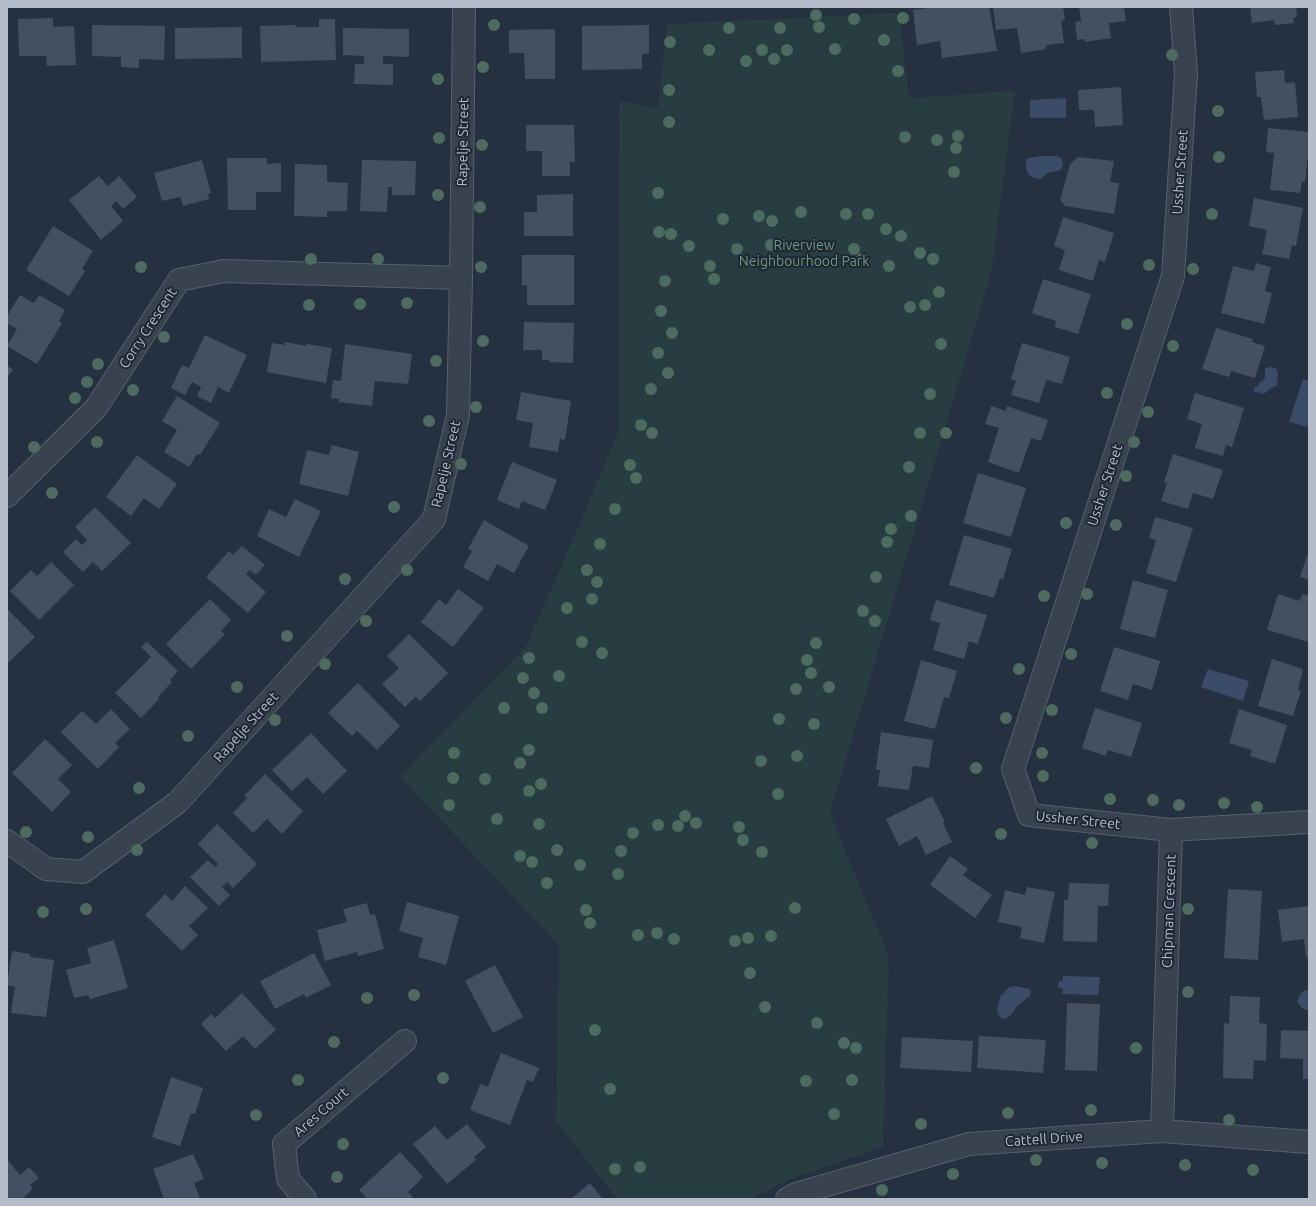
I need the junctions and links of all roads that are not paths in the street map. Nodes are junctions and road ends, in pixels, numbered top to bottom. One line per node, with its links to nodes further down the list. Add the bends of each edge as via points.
1 (464, 7): 3 (street, Rapelje Street)
2 (1181, 7): 6 (street, Ussher Street, via 1186,74 1173,276 1013,769 1029,815)
3 (461, 278): 4 (street, Corry Crescent, via 224,271 179,280 96,408); 7 (street, Rapelje Street, via 458,415 434,518 178,802 83,872 46,869)
4 (7, 496)
5 (1309, 822): 6 (street)
6 (1171, 830): 9 (street, Chipman Crescent)
7 (7, 841)
8 (404, 1041): 12 (street, Ares Court, via 284,1144 288,1179)
9 (1162, 1131): 10 (street, Cattell Drive); 11 (street, Cattell Drive, via 969,1144)
10 (1309, 1142)
11 (794, 1197)
12 (305, 1199)

